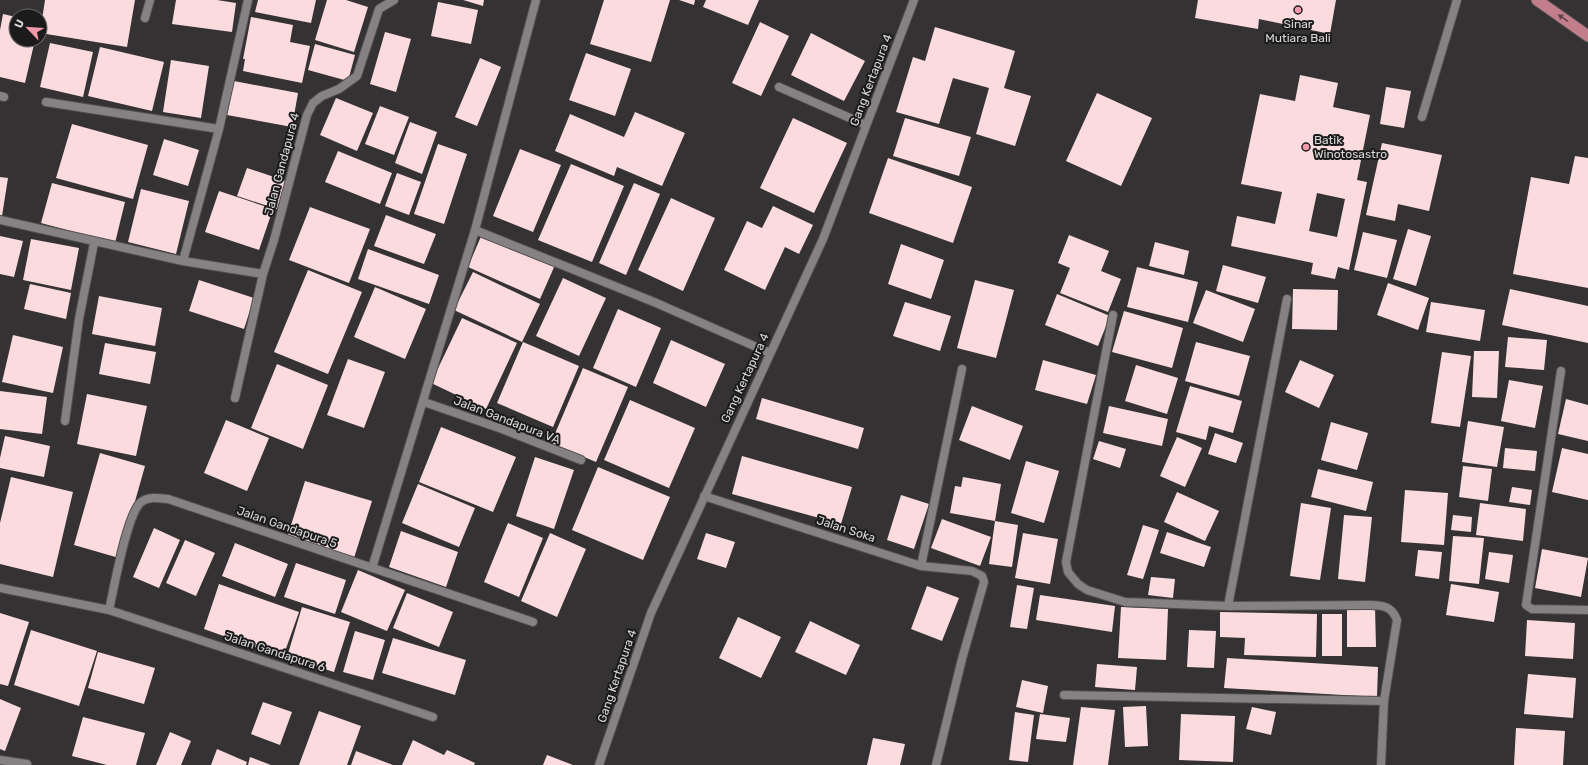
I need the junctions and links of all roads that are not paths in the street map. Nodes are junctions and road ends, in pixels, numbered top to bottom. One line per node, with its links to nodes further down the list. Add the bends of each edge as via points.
1 (150, 0): 8 (street)
2 (248, 0): 14 (street)
3 (394, 0): 19 (street, Jalan Gandapura 4, via 379,9 357,76 313,103 307,115)
4 (536, 0): 16 (street)
5 (914, 0): 13 (street, Gang Kertapura 4)
6 (1457, 0): 12 (street)
7 (1537, 0): 9 (highway, one-way to 7)
8 (145, 18)
9 (1588, 36)
10 (779, 87): 13 (street)
11 (46, 102): 14 (street)
12 (1422, 117)
13 (866, 125): 22 (street, Gang Kertapura 4, via 823,239)
14 (218, 129): 18 (street)
15 (0, 220): 17 (street)
16 (475, 230): 22 (street, via 654,302); 26 (street)
17 (94, 243): 18 (street); 27 (street, via 79,319)
18 (183, 261): 19 (street)
19 (263, 274): 25 (street, Jalan Gandapura 4)
20 (1287, 299): 33 (street)
21 (1113, 315): 33 (street, via 1066,562 1068,572 1072,579 1087,590 1125,602)
22 (770, 353): 29 (street, Gang Kertapura 4)
23 (962, 369): 30 (street)
24 (1560, 371): 35 (street, via 1526,605 1532,609)
25 (235, 398)
26 (424, 402): 28 (street, Jalan Gandapura VA); 31 (street)
27 (64, 421)
28 (581, 460)
29 (704, 496): 30 (street, Jalan Soka); 42 (street, Gang Kertapura 4, via 651,613)
30 (921, 566): 43 (street, Jalan Soka, via 972,571 982,576 984,582)
31 (372, 568): 34 (street, Jalan Gandapura 5, via 168,499 153,498 142,502 136,508); 36 (street, Jalan Gandapura 5)
32 (0, 588): 34 (street, Jalan Gandapura 6)
33 (1228, 606): 38 (street, via 1369,604 1391,609 1397,620)
34 (109, 610): 39 (street, Jalan Gandapura 6)
35 (1588, 610)
36 (533, 622)
37 (1064, 695): 38 (street)
38 (1384, 701): 44 (street)
39 (434, 717)
40 (0, 760): 41 (street)
41 (27, 764)
42 (599, 765)
43 (936, 765)
44 (1381, 765)

